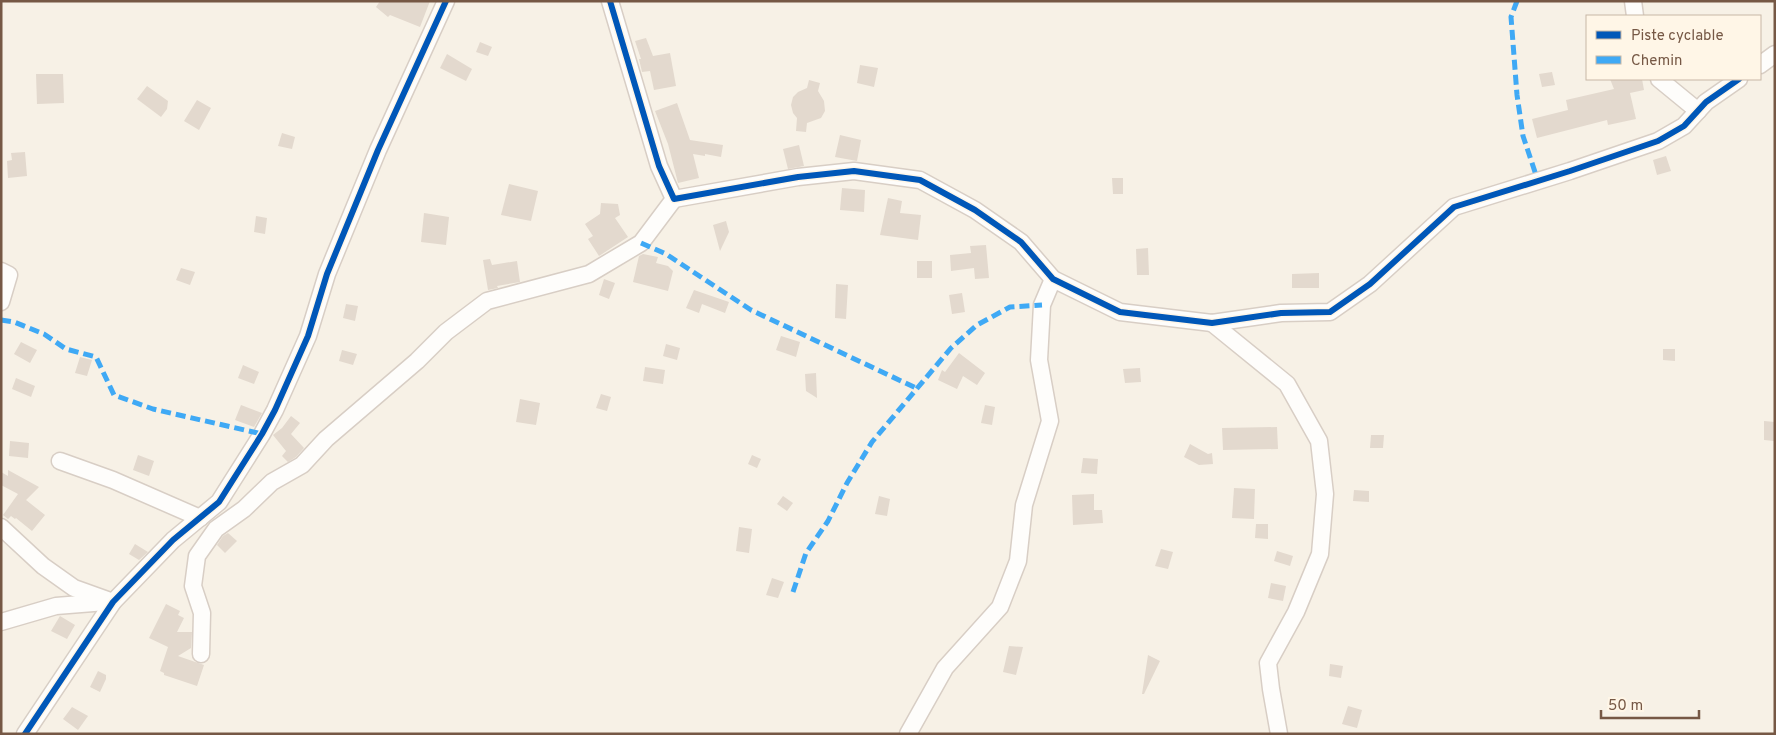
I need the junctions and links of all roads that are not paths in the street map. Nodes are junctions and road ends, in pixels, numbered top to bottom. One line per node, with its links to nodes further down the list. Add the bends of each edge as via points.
1 (446, 1): 16 (street, via 378,150 327,274 308,336 275,410 220,502)
2 (610, 1): 10 (street, via 659,166)
3 (1633, 1): 4 (street)
4 (1635, 15)
5 (1775, 54): 6 (street)
6 (1761, 64)
7 (1660, 80): 9 (street)
8 (1738, 80): 9 (street)
9 (1698, 111): 14 (street, via 1684,126 1658,141 1454,206 1370,284 1330,312 1281,313)
10 (674, 200): 12 (street, via 798,177 854,171 920,180 975,210 1021,242); 20 (street, via 641,243 589,274 487,301 446,332 326,439 302,466 272,482 216,529 197,556 193,586 202,613)
11 (1, 271): 13 (street, via 9,276)
12 (1053, 279): 14 (street, via 1120,312); 22 (street, via 1042,305 1039,360 1050,421 1024,505 1018,561 1000,606 944,668)
13 (1, 302)
14 (1212, 323): 23 (street, via 1287,384 1319,441 1324,494 1320,554 1296,612 1268,663)
15 (60, 461): 16 (street)
16 (200, 518): 18 (street, via 173,540)
17 (1, 527): 18 (street, via 43,566 74,588)
18 (113, 602): 19 (street, via 56,606); 21 (street)
19 (1, 622)
20 (201, 654)
21 (25, 734)
22 (908, 734)
23 (1280, 734)

